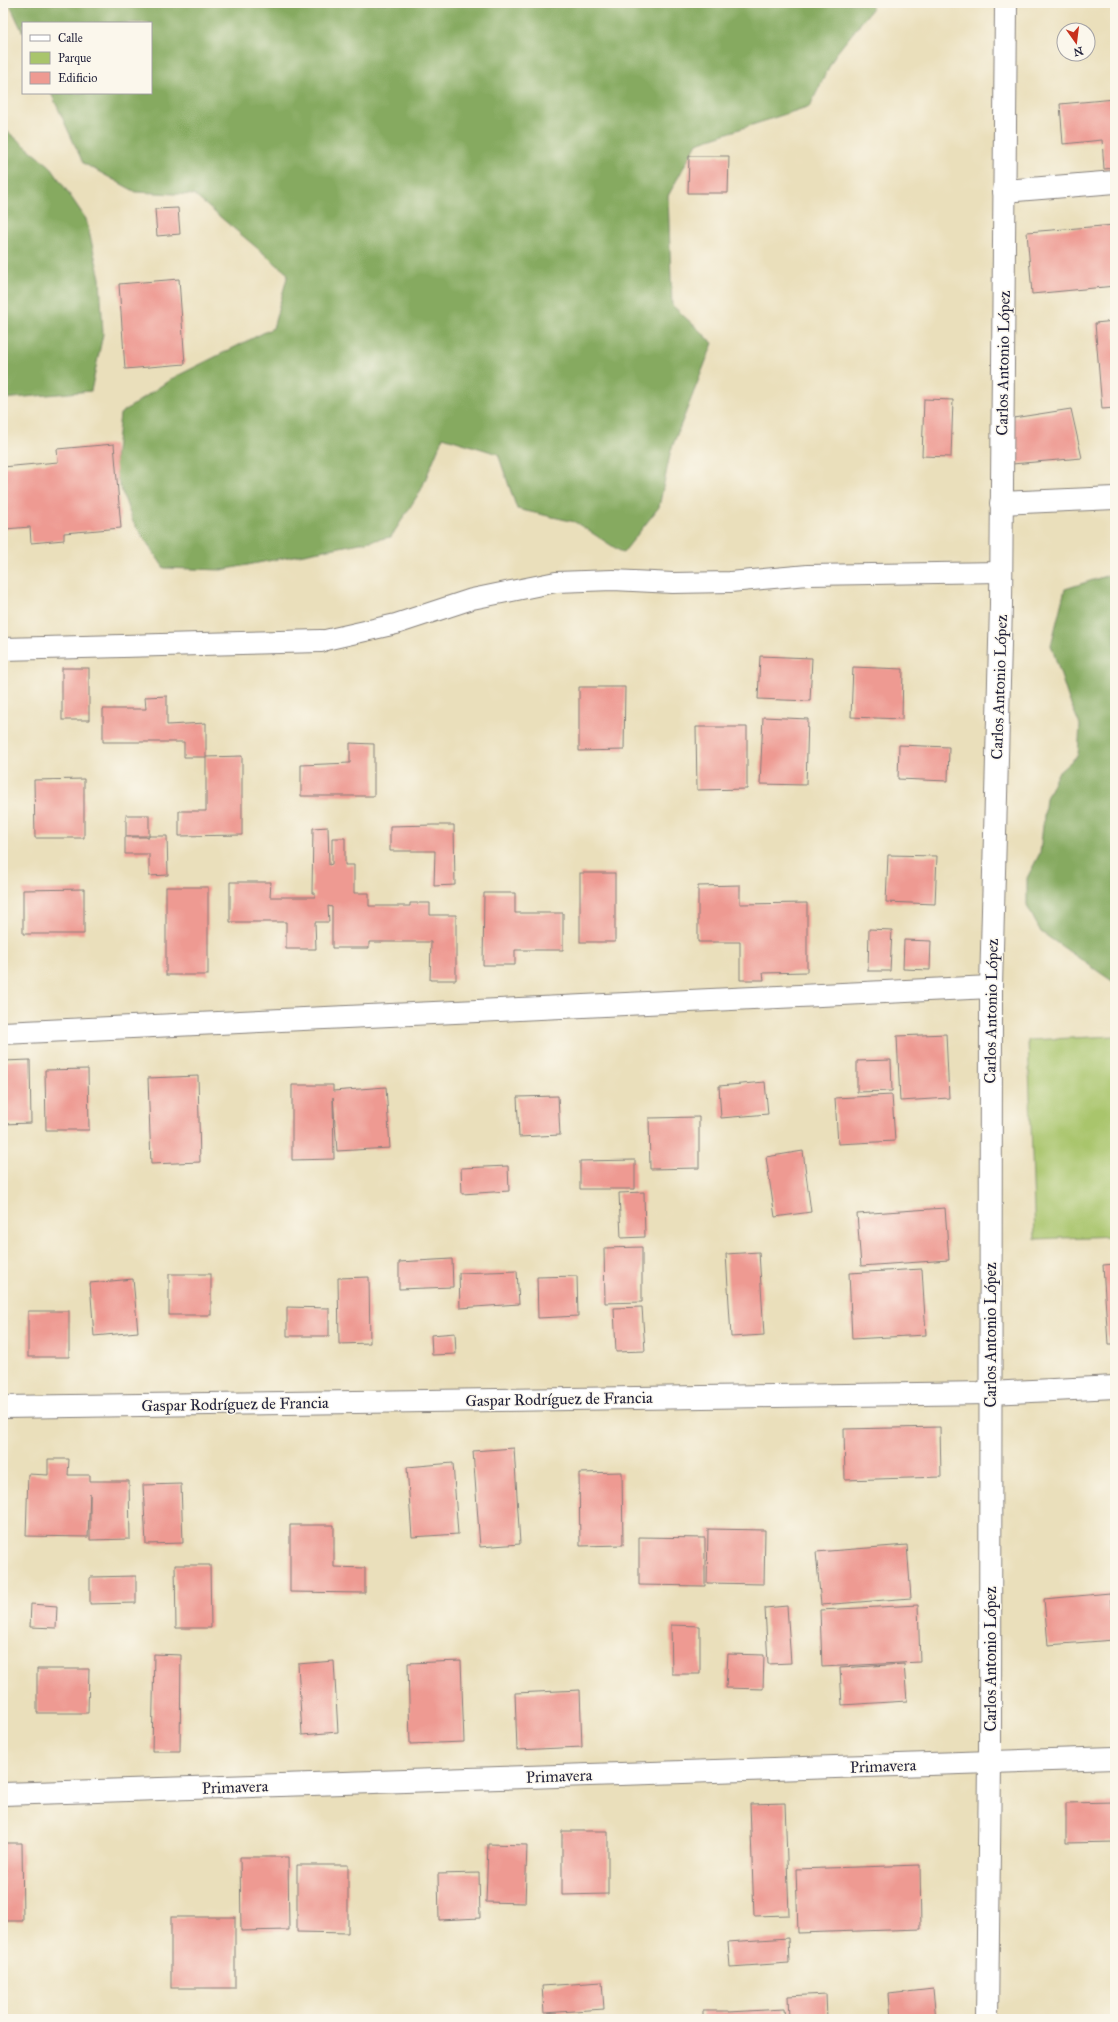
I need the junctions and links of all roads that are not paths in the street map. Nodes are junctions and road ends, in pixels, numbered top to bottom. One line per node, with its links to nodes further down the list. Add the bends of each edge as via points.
1 (1006, 3): 3 (street, Carlos Antonio López)
2 (1115, 182): 3 (street)
3 (1004, 190): 5 (street, Carlos Antonio López)
4 (1115, 498): 5 (street)
5 (1001, 503): 6 (street, Carlos Antonio López)
6 (1001, 572): 7 (lane, via 808,575 730,582 556,582 472,599 396,624); 9 (street, Carlos Antonio López)
7 (321, 641): 8 (street)
8 (3, 649)
9 (991, 987): 10 (street); 12 (street, Carlos Antonio López)
10 (3, 1032)
11 (1115, 1387): 12 (street, Gaspar Rodríguez de Francia)
12 (989, 1393): 13 (street, Gaspar Rodríguez de Francia); 15 (street, Carlos Antonio López)
13 (3, 1407)
14 (1115, 1758): 15 (street, Primavera)
15 (990, 1763): 16 (street, Primavera); 17 (street, Carlos Antonio López)
16 (3, 1794)
17 (987, 2019)

